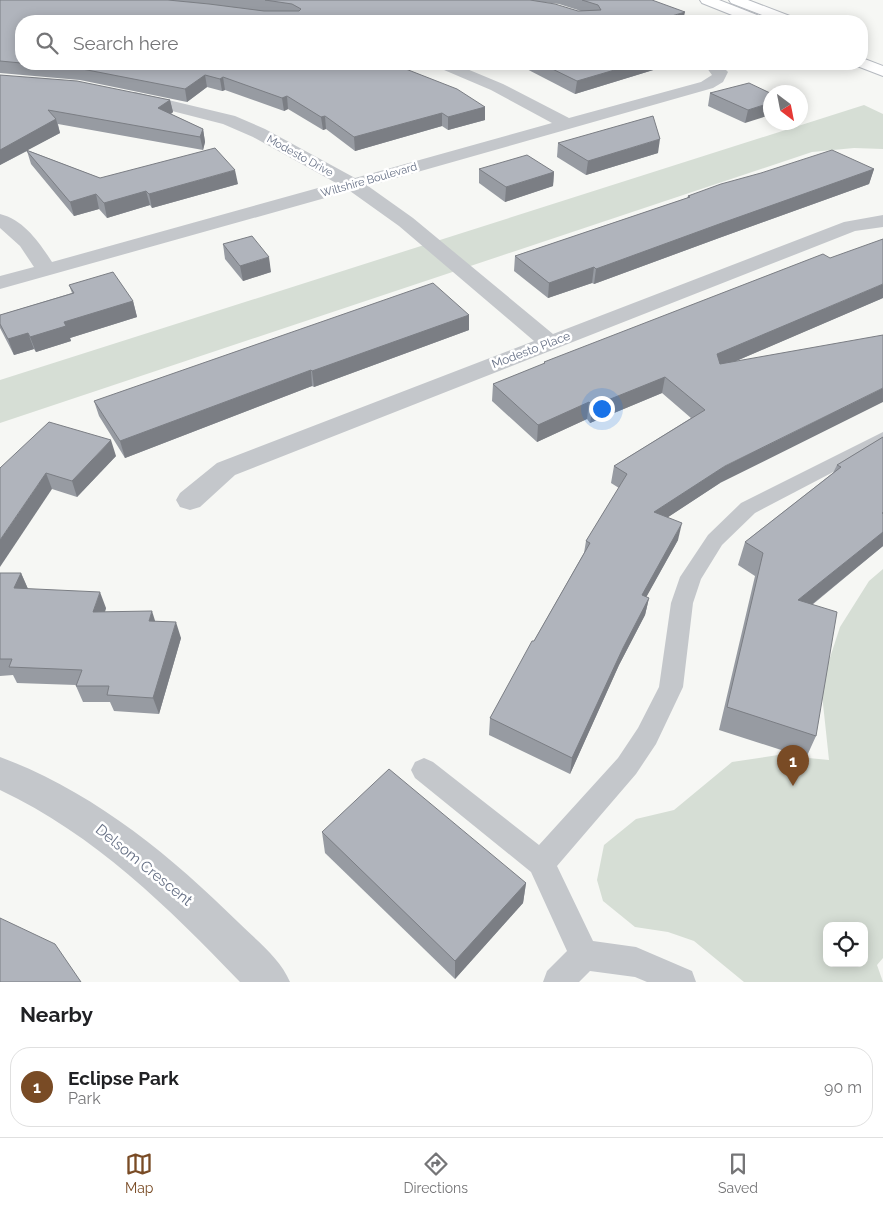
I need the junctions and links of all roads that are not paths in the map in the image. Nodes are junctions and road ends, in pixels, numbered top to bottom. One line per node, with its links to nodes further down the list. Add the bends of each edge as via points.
1 (707, 0): 3 (main road)
2 (736, 0): 4 (main road)
3 (744, 15)
4 (775, 15)
5 (868, 52): 6 (main road)
6 (883, 58)
7 (868, 65): 10 (main road)
8 (456, 70): 12 (street, via 497,87)
9 (718, 70): 12 (street, Wiltshire Boulevard, via 720,76 707,85)
10 (883, 71)
11 (122, 94): 13 (street, Modesto Drive, via 229,120)
12 (567, 124): 13 (street, Wiltshire Boulevard)
13 (354, 185): 16 (street, Wiltshire Boulevard); 18 (street, Modesto Drive, via 406,222)
14 (0, 220): 16 (street, via 30,242)
15 (883, 221): 18 (street, Modesto Place, via 850,226)
16 (46, 270): 17 (street, Wiltshire Boulevard)
17 (0, 283)
18 (550, 343): 20 (street, Modesto Place, via 226,469)
19 (883, 438): 23 (lane, via 748,508 715,540 691,577 682,603 671,686 648,736 627,766)
20 (190, 500)
21 (424, 770): 23 (lane)
22 (0, 773): 25 (street, Delsom Crescent, via 30,785 111,834 196,906)
23 (541, 863): 24 (lane)
24 (584, 954): 26 (lane); 27 (lane, via 636,962)
25 (270, 982)
26 (558, 982)
27 (681, 982)

